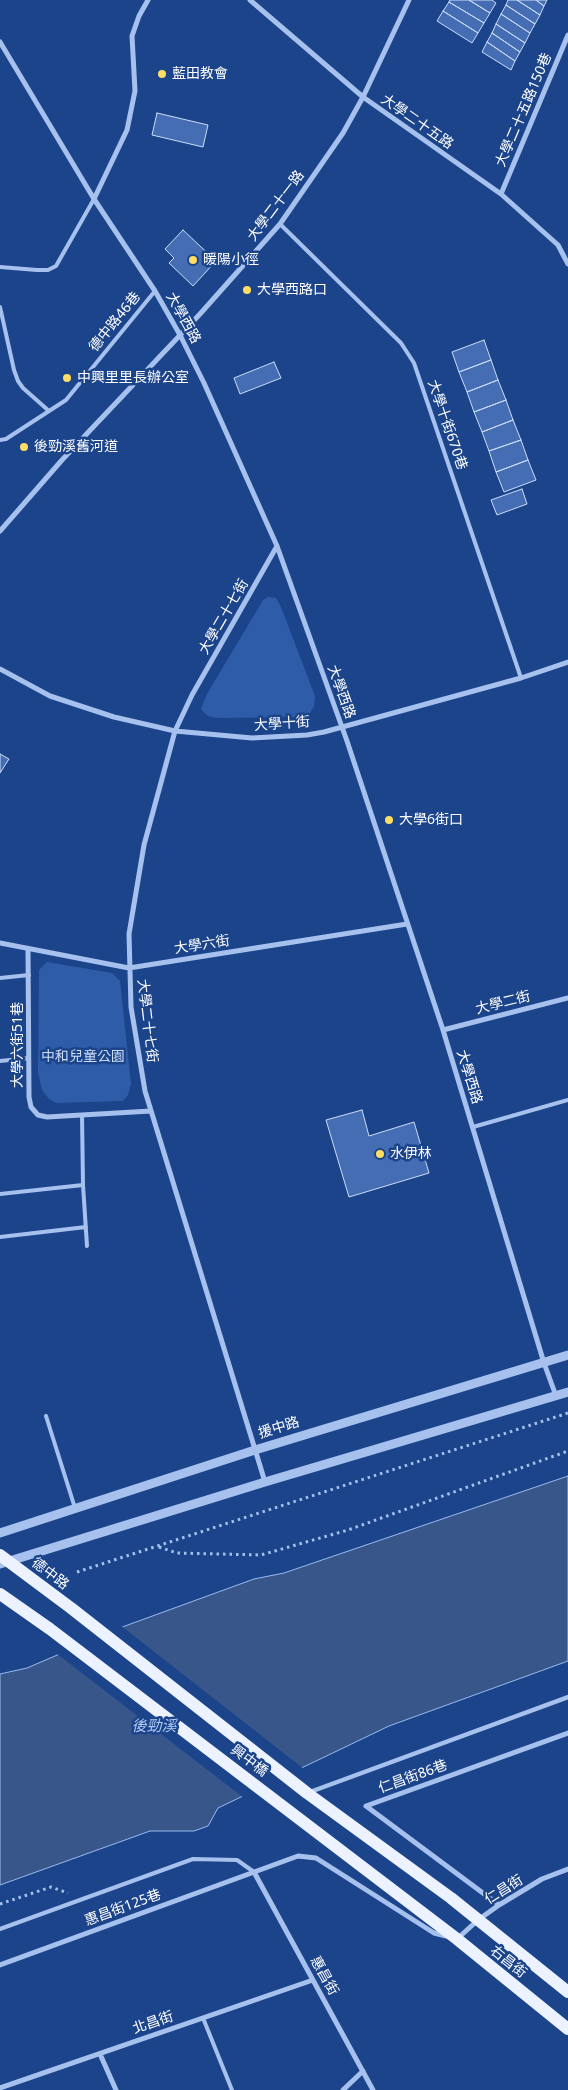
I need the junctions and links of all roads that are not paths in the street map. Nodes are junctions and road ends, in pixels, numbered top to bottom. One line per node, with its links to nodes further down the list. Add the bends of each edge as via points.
1 (148, 0): 8 (street, via 132,36 135,91 126,130)
2 (250, 0): 6 (street, 大學二十五路)
3 (408, 0): 6 (street, 大學二十一路)
4 (568, 35): 7 (street, 大學二十五路150巷)
5 (0, 42): 8 (street, 大學西路)
6 (362, 97): 7 (street, 大學二十五路); 9 (street, 大學二十一路, via 343,133)
7 (501, 194): 10 (street, 大學二十五路, via 558,245)
8 (94, 199): 11 (lane, via 56,266 48,270); 12 (street, 大學西路)
9 (280, 224): 14 (street, 大學二十一路); 21 (lane, 大學十街670巷, via 401,343 414,363)
10 (568, 264)
11 (0, 267)
12 (155, 291): 14 (street, 大學西路); 15 (lane, 德中路46巷, via 66,400)
13 (0, 307): 15 (lane, via 18,381)
14 (180, 335): 17 (street, 大學二十一路); 18 (street, 大學西路)
15 (49, 411): 16 (lane, 德中路46巷)
16 (0, 440)
17 (0, 531)
18 (277, 546): 22 (street, 大學西路); 23 (street, 大學二十七街, via 192,695)
19 (568, 662): 21 (street, 大學十街)
20 (0, 669): 23 (street, 大學十街, via 50,696)
21 (521, 678): 22 (street, 大學十街)
22 (342, 727): 23 (street, 大學十街, via 306,735 252,738); 24 (street, 大學西路)
23 (175, 732): 27 (street, 大學二十七街, via 144,846 129,934)
24 (407, 924): 27 (street, 大學六街); 31 (street, 大學西路)
25 (0, 944): 26 (street, 大學六街)
26 (28, 949): 27 (street, 大學六街); 28 (street, 大學六街51巷)
27 (129, 968): 35 (street, 大學二十七街, via 131,1007)
28 (29, 974): 29 (lane); 32 (street, 大學六街51巷)
29 (0, 978)
30 (568, 998): 31 (street, 大學二街)
31 (443, 1030): 37 (street, 大學西路)
32 (29, 1058): 33 (lane); 36 (street, 大學六街51巷, via 29,1098 38,1115)
33 (0, 1061)
34 (568, 1100): 37 (lane)
35 (151, 1111): 36 (street, 大學六街51巷); 48 (street, 大學二十七街)
36 (82, 1115): 38 (lane)
37 (473, 1127): 44 (street, 大學西路)
38 (83, 1185): 39 (lane); 40 (lane)
39 (0, 1194)
40 (86, 1227): 41 (lane); 42 (lane)
41 (0, 1237)
42 (87, 1246)
43 (568, 1355): 44 (street, 援中路)
44 (544, 1363): 46 (street, 大學西路); 48 (street, 援中路)
45 (568, 1392): 46 (street)
46 (556, 1396): 49 (street)
47 (46, 1416): 50 (lane)
48 (255, 1450): 49 (street, 大學二十七街); 50 (street, 援中路)
49 (265, 1482): 52 (street)
50 (75, 1508): 51 (street, 援中路)
51 (0, 1533)
52 (3, 1560): 54 (main road, 德中路)
53 (0, 1594): 62 (main road, 興中橋)
54 (82, 1617): 57 (main road, 興中橋)
55 (568, 1697): 57 (street)
56 (568, 1733): 61 (street, 仁昌街86巷, via 366,1806)
57 (307, 1793): 60 (main road, 興中橋)
58 (568, 1869): 61 (street, 仁昌街, via 542,1879)
59 (254, 1872): 64 (lane, via 237,1860 193,1859); 65 (street, 惠昌街125巷, via 298,1856 316,1858 434,1933); 66 (street, 惠昌街125巷); 67 (street, 惠昌街)
60 (451, 1898): 63 (main road, 右昌街)
61 (499, 1905): 63 (street, 仁昌街)
62 (429, 1918): 65 (main road, 右昌街)
63 (478, 1920): 65 (street, 仁昌街); 68 (main road, 右昌街)
64 (0, 1929)
65 (457, 1939): 70 (main road, 右昌街)
66 (0, 1964)
67 (313, 1980): 69 (street, 北昌街); 72 (street, 惠昌街)
68 (568, 1992)
69 (202, 2018): 71 (street, 北昌街); 75 (lane)
70 (568, 2030)
71 (100, 2054): 73 (street, 北昌街); 74 (street)
72 (363, 2071): 76 (street); 77 (street, 惠昌街)
73 (0, 2088)
74 (116, 2090)
75 (232, 2090)
76 (343, 2090)
77 (373, 2090)

